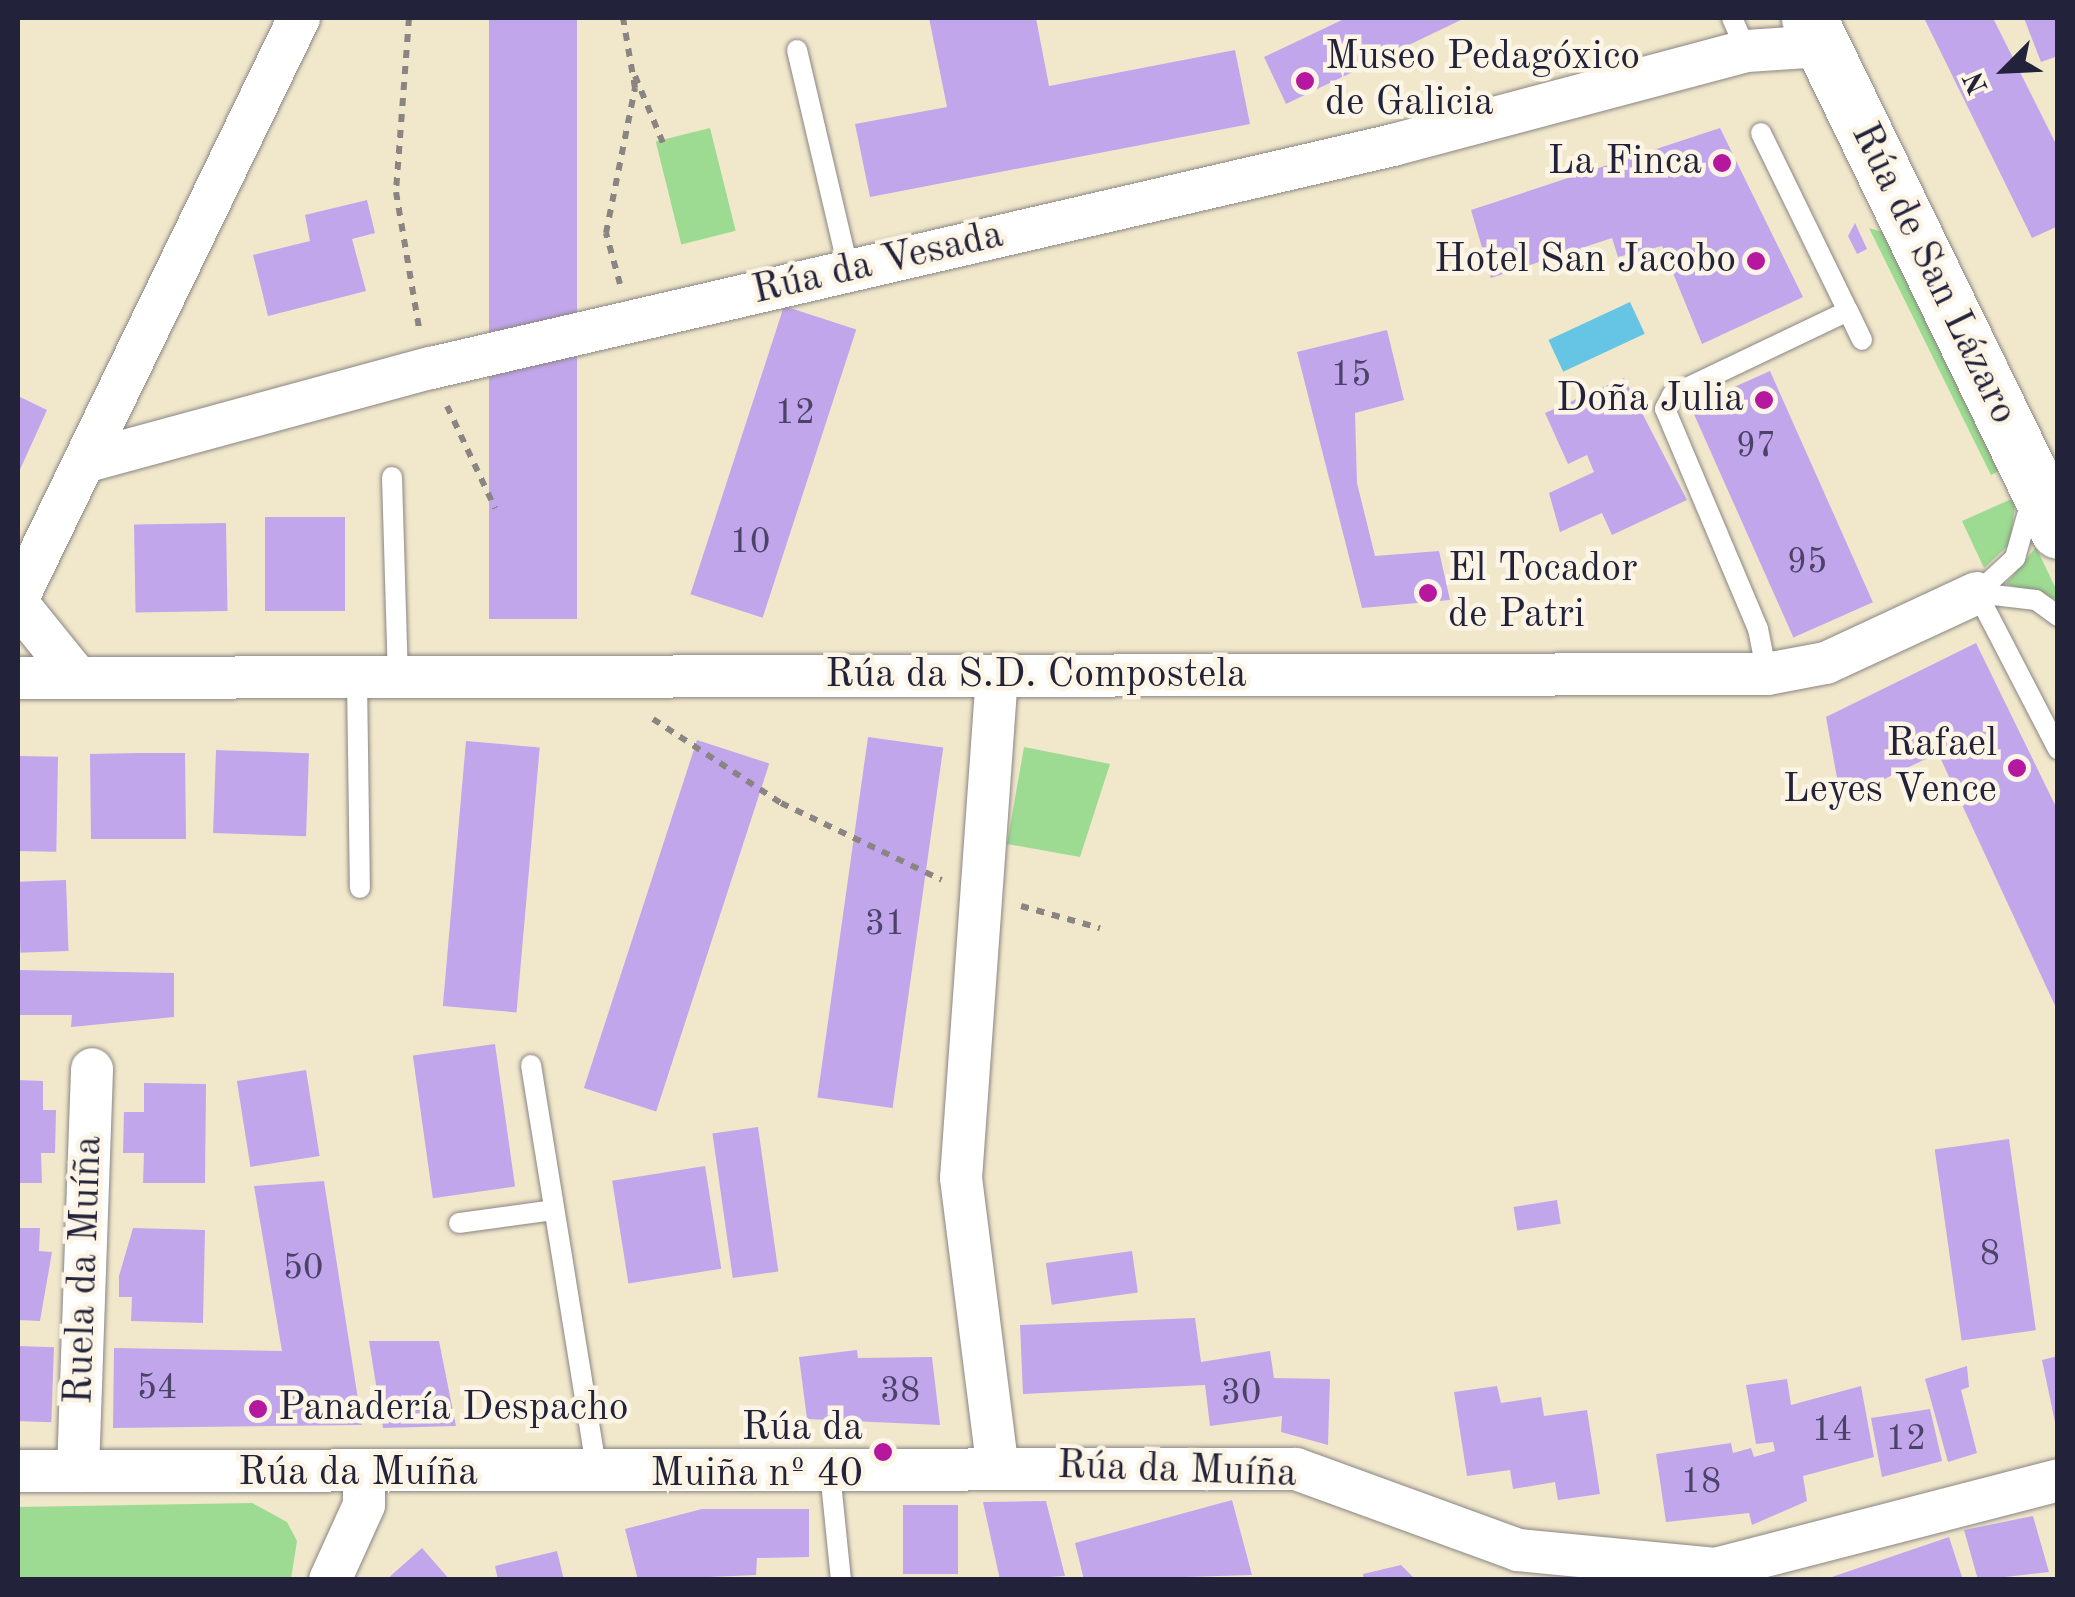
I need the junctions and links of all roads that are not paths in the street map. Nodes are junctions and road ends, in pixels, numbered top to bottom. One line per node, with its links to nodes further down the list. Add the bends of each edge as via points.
1 (299, 18): 9 (street)
2 (1815, 32): 3 (street, Rúa da Vesada); 10 (main road, Rúa de San Lázaro)
3 (1739, 34): 6 (street, Rúa da Vesada)
4 (797, 50): 6 (lane)
5 (1761, 133): 7 (lane)
6 (830, 276): 9 (street, Rúa da Vesada, via 430,368)
7 (1848, 311): 8 (lane); 16 (lane, via 1672,395 1665,409 1758,629)
8 (1862, 340)
9 (84, 462): 14 (street)
10 (2028, 468): 12 (main road, Rúa de San Lázaro); 13 (lane, via 2030,526 2016,558)
11 (392, 478): 20 (lane)
12 (2058, 531)
13 (1977, 593): 15 (lane, via 2036,600); 16 (street, Rúa da S.D. Compostela, via 1826,663); 21 (lane)
14 (18, 601): 18 (street)
15 (2058, 616)
16 (1766, 674): 17 (street, Rúa da S.D. Compostela)
17 (997, 675): 20 (street, Rúa da S.D. Compostela); 27 (street, Rúa da Muíña, via 993,828 963,1127)
18 (78, 677): 19 (street, Rúa da S.D. Compostela); 20 (street, Rúa da S.D. Compostela)
19 (18, 678)
20 (377, 678): 22 (lane)
21 (2058, 749)
22 (360, 888)
23 (531, 1064): 25 (lane)
24 (92, 1069): 29 (street, Ruela da Muíña)
25 (554, 1210): 26 (lane); 30 (lane)
26 (459, 1224)
27 (998, 1468): 31 (street, Rúa da Muíña); 33 (street, Rúa da Muíña, via 1296,1468 1518,1550 1715,1569)
28 (18, 1470): 29 (street, Rúa da Muíña)
29 (78, 1471): 32 (street, Rúa da Muíña)
30 (597, 1472): 31 (street, Rúa da Muíña); 32 (street, Rúa da Muíña)
31 (830, 1472): 35 (lane)
32 (364, 1474): 34 (street, via 364,1505)
33 (2055, 1491)
34 (330, 1580)
35 (841, 1580)

